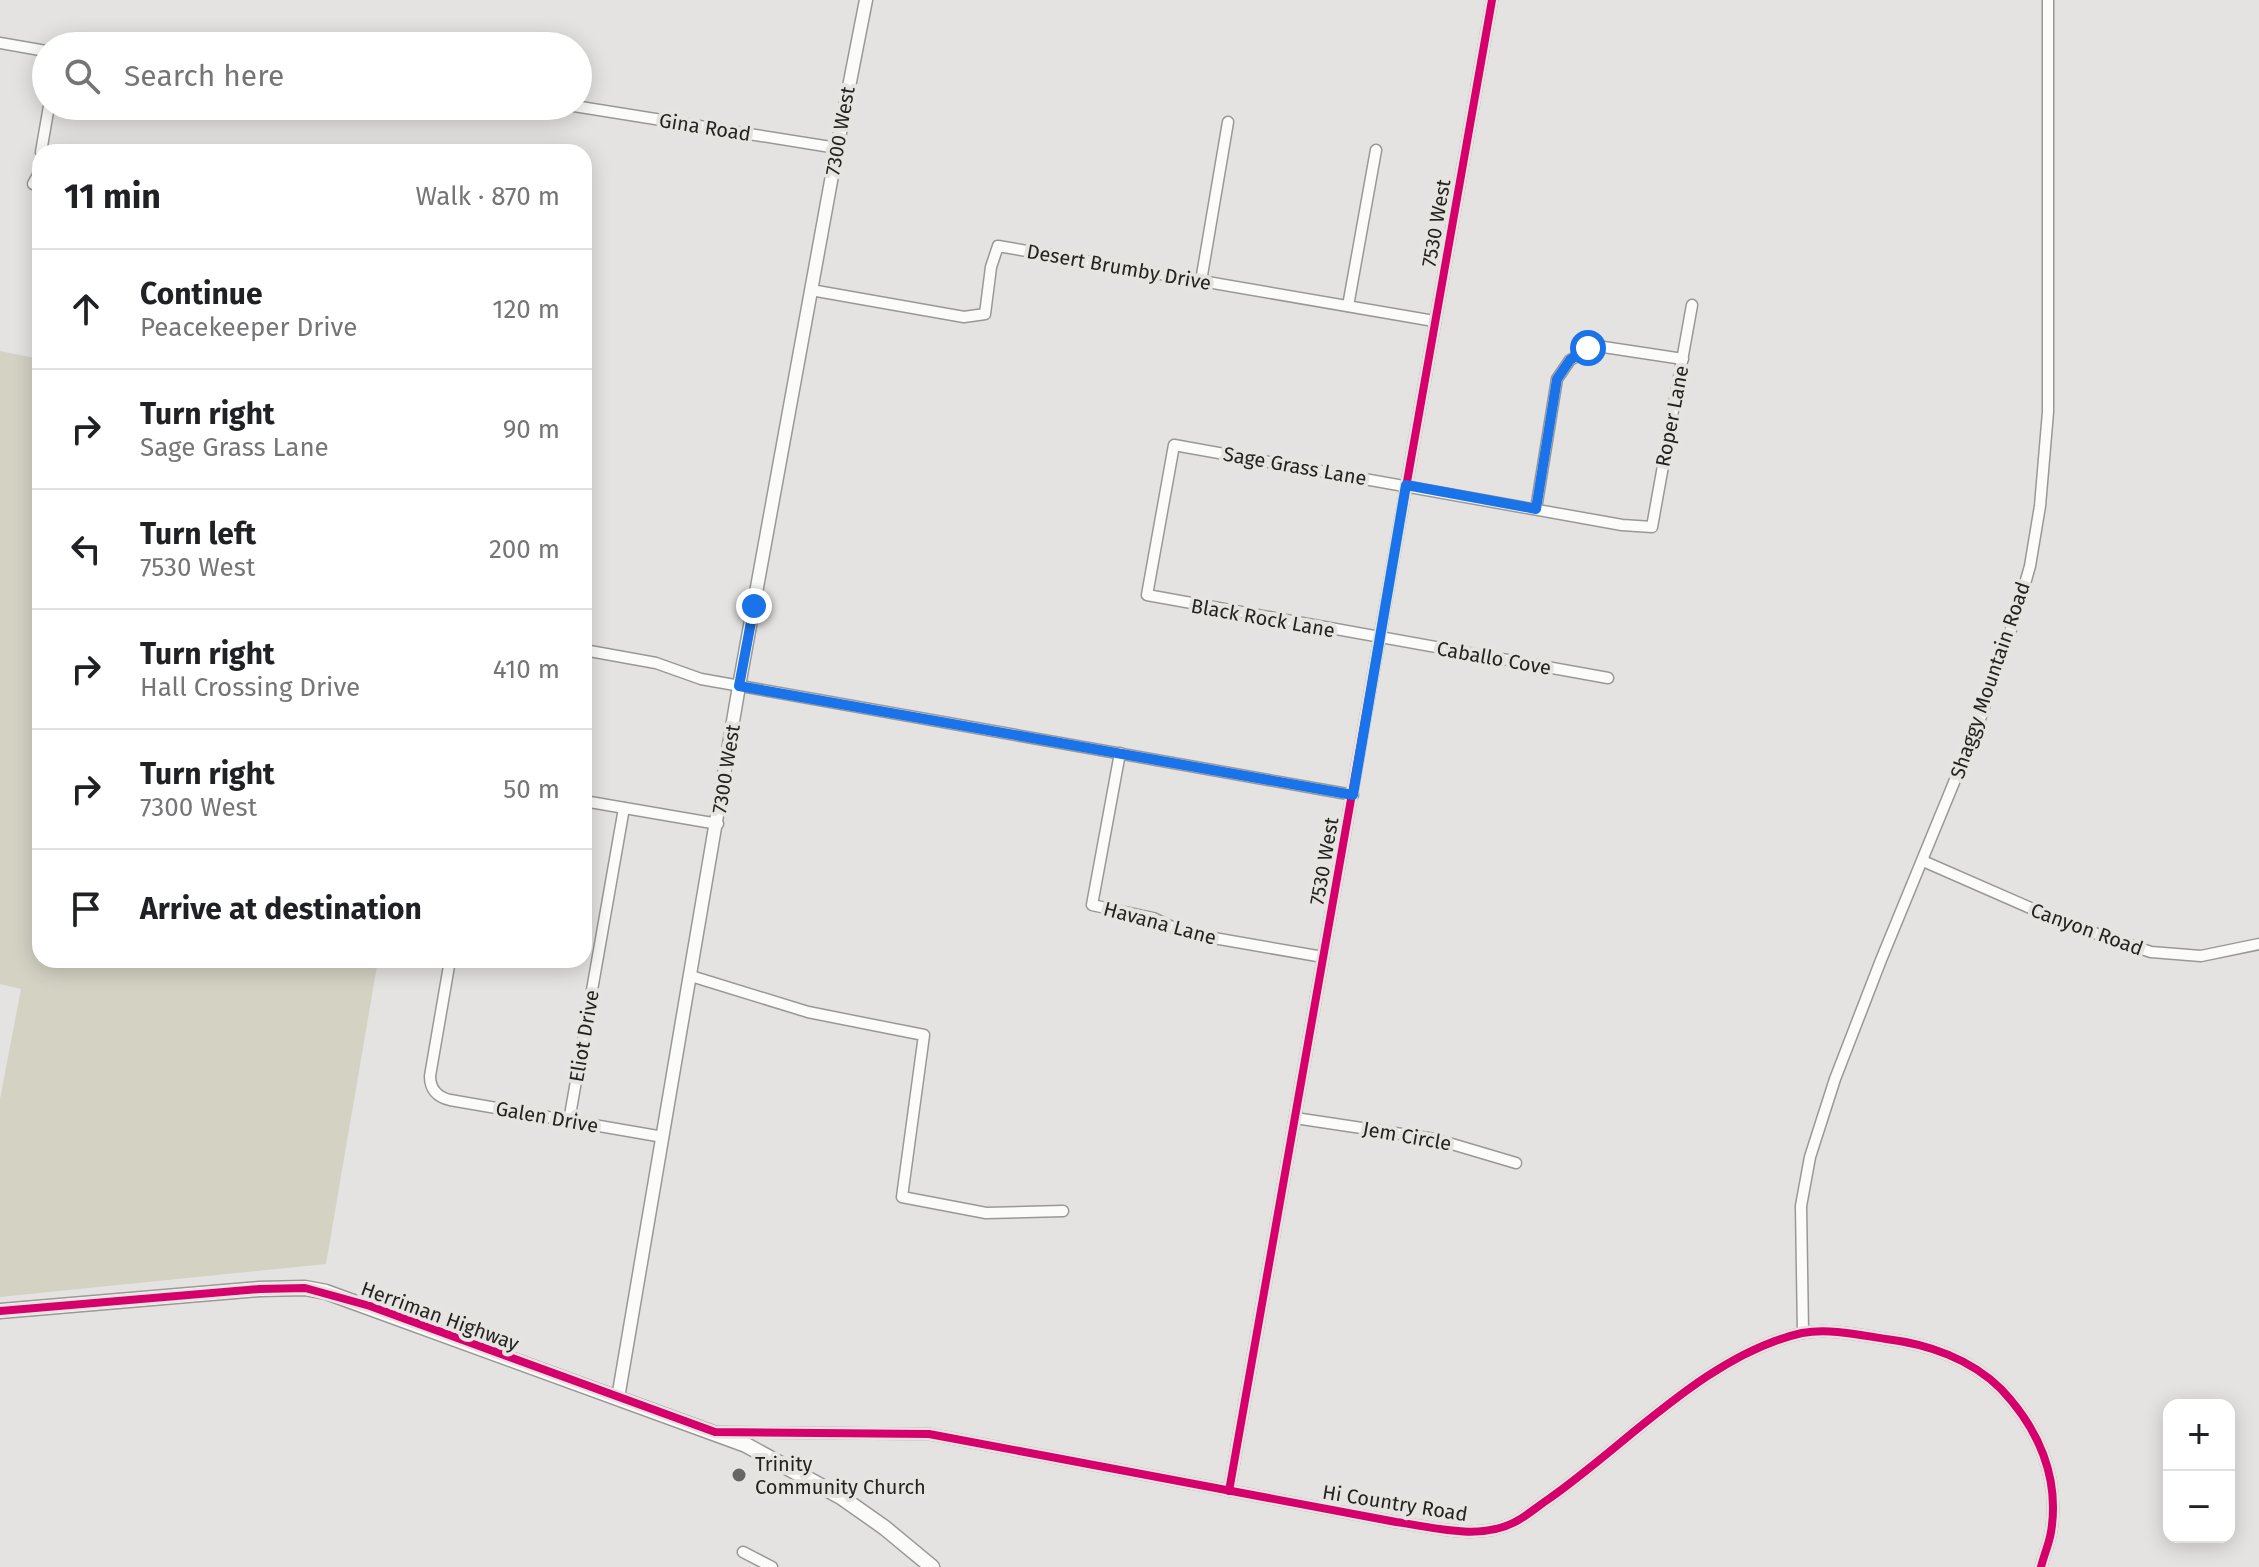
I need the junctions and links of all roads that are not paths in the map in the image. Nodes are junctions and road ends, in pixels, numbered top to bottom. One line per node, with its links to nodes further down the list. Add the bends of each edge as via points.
1 (866, 0): 10 (street, 7300 West)
2 (1492, 0): 16 (street, 7530 West)
3 (2048, 0): 31 (street, Shaggy Mountain Road, via 2048,412 2040,506 2016,615)
4 (0, 43): 5 (street)
5 (32, 49)
6 (592, 109): 10 (street, Gina Road)
7 (47, 120): 9 (street)
8 (1228, 122): 12 (street)
9 (42, 144)
10 (837, 148): 13 (street, 7300 West)
11 (1376, 150): 15 (street)
12 (1201, 281): 13 (street, Desert Brumby Drive, via 998,246 985,314 964,317); 15 (street, Desert Brumby Drive)
13 (811, 290): 25 (street, 7300 West)
14 (1692, 305): 17 (street, Roper Lane)
15 (1348, 306): 16 (street, Desert Brumby Drive)
16 (1434, 321): 18 (street, 7530 West)
17 (1683, 359): 19 (street, via 1597,346 1570,360 1557,379); 20 (street, Roper Lane)
18 (1406, 485): 19 (street, Sage Grass Lane); 21 (street, Sage Grass Lane, via 1174,445); 22 (street, 7530 West)
19 (1536, 509): 20 (street, Sage Grass Lane)
20 (1652, 527)
21 (1147, 595): 22 (street, Black Rock Lane)
22 (1380, 638): 24 (street, Caballo Cove); 27 (street, 7530 West)
23 (592, 651): 25 (street)
24 (1608, 678)
25 (739, 686): 26 (street); 30 (street, 7300 West)
26 (1120, 753): 27 (street); 33 (street, Havana Lane, via 1092,905 1153,918 1185,933)
27 (1353, 795): 33 (street, 7530 West)
28 (592, 802): 29 (street)
29 (624, 808): 30 (street); 37 (street, Eliot Drive)
30 (718, 824): 35 (street, 7300 West)
31 (1923, 861): 32 (street, Canyon Road, via 2067,924 2151,952 2201,956); 42 (street, Shaggy Mountain Road, via 1835,1079 1810,1157 1801,1206)
32 (2259, 944)
33 (1323, 957): 36 (street, 7530 West)
34 (449, 968): 37 (street, Galen Drive, via 430,1076 434,1091 446,1099)
35 (691, 976): 38 (street, 7300 West); 40 (street, via 808,1012 924,1035 902,1197 986,1213)
36 (1295, 1118): 39 (street, Jem Circle, via 1435,1139); 45 (street, 7530 West)
37 (569, 1121): 38 (street, Galen Drive)
38 (663, 1137): 43 (street, 7300 West)
39 (1516, 1163)
40 (1063, 1211)
41 (0, 1311): 43 (main road, Herriman Highway, via 305,1288 370,1306)
42 (1803, 1333): 45 (street, Hi Country Road, via 1727,1363 1592,1469 1514,1523 1483,1532); 49 (street, Hi Country Road, via 1838,1332 1924,1346 1996,1384 2025,1418 2049,1469 2053,1515)
43 (618, 1398): 44 (main road, Herriman Highway)
44 (715, 1432): 45 (street, Hi Country Road, via 929,1434); 48 (main road, Herriman Highway, via 841,1497)
45 (1229, 1491)
46 (743, 1552): 47 (street)
47 (772, 1567)
48 (932, 1567)
49 (2041, 1567)

